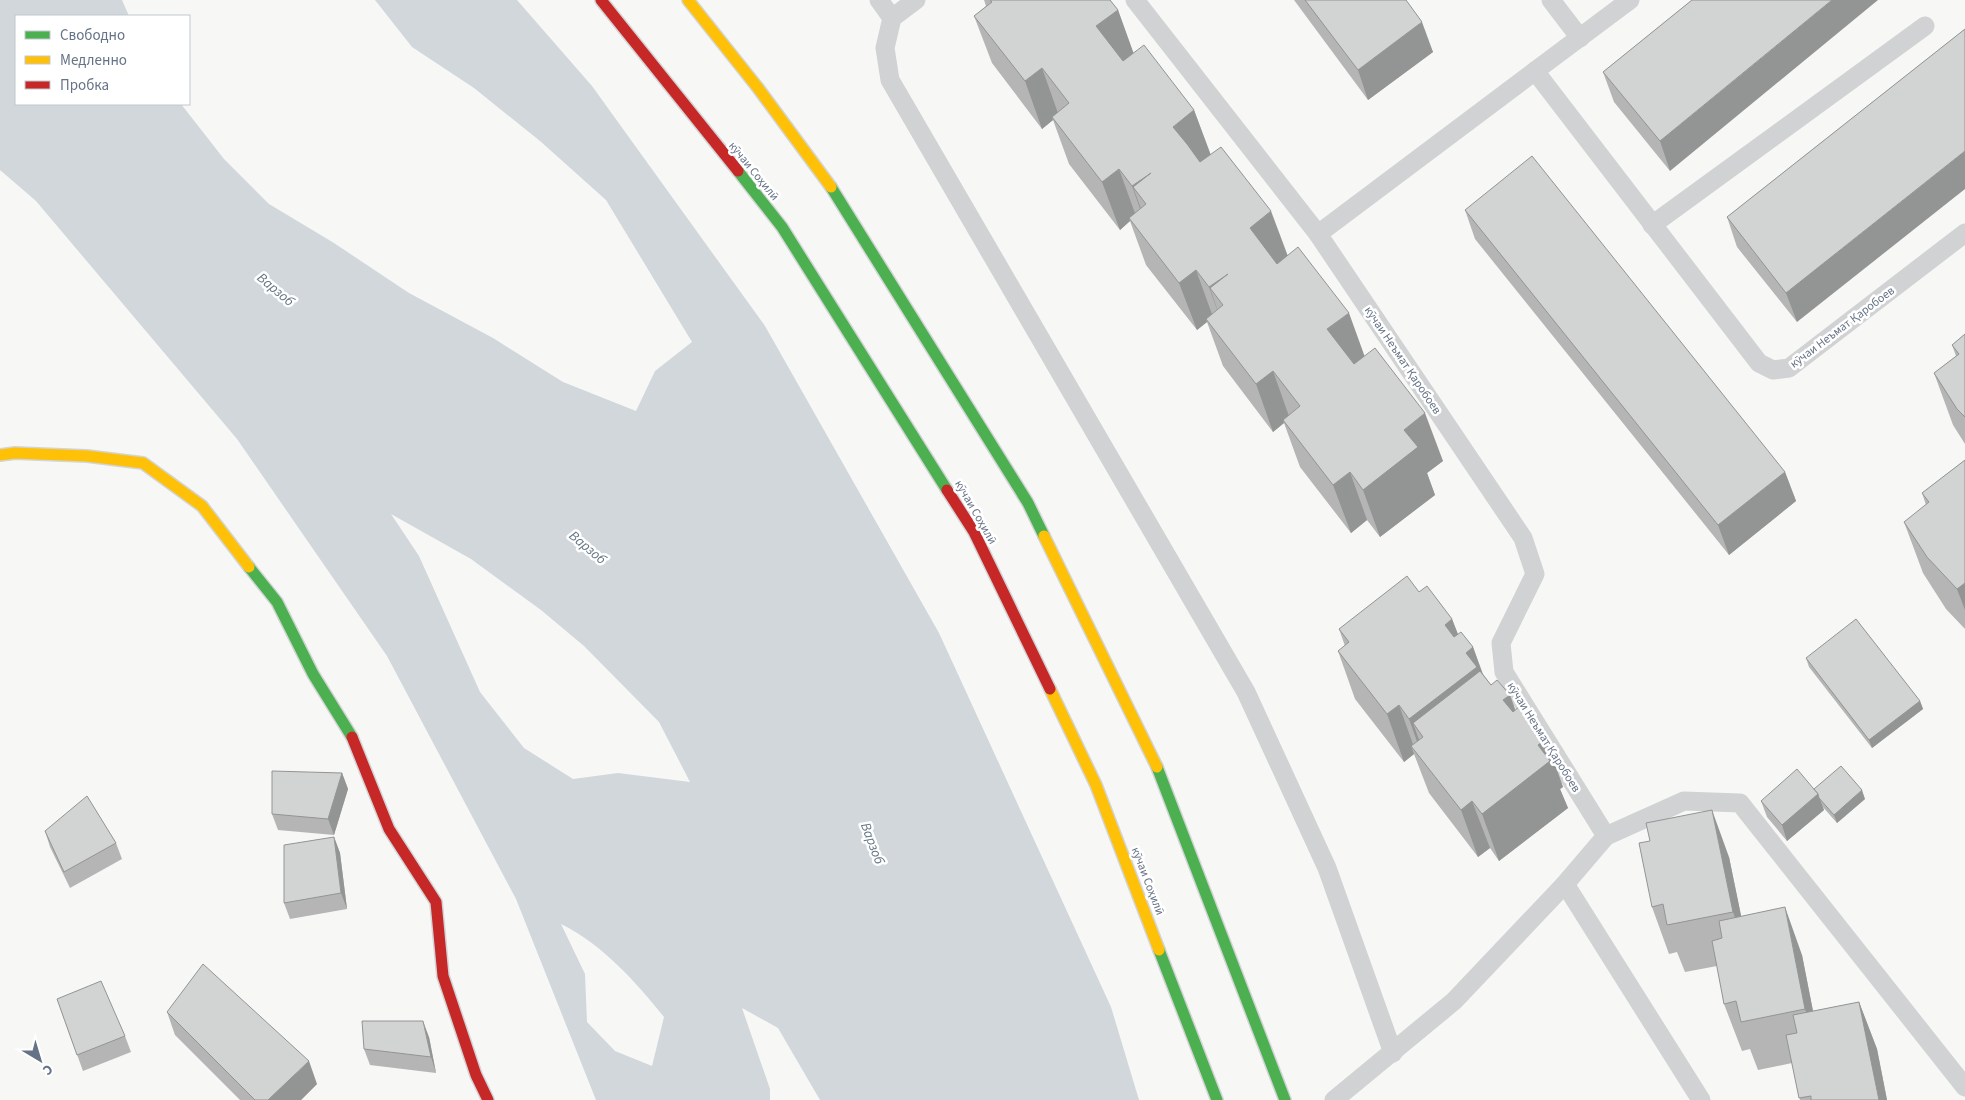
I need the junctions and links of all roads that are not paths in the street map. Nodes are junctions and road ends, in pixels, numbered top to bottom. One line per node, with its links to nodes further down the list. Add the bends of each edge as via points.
1 (601, 0): 21 (main road, кӯчаи Соҳилӣ, via 782,227 974,532 1096,786)
2 (688, 0): 22 (main road, via 758,88 844,206 1028,503 1165,783)
3 (879, 0): 8 (lane)
4 (916, 0): 8 (lane)
5 (1135, 0): 13 (lane, кӯчаи Неъмат Қаробоев)
6 (1551, 0): 10 (lane)
7 (1630, 0): 10 (lane)
8 (892, 18): 18 (lane, via 885,48 890,80 1246,692 1327,868)
9 (1925, 26): 12 (lane)
10 (1580, 38): 11 (lane)
11 (1535, 71): 12 (lane, кӯчаи Неъмат Қаробоев); 13 (lane)
12 (1652, 225): 14 (lane, кӯчаи Неъмат Қаробоев, via 1758,362 1773,370 1788,368)
13 (1318, 234): 16 (lane, кӯчаи Неъмат Қаробоев, via 1523,538 1535,574 1502,643 1504,672)
14 (1965, 234)
15 (0, 456): 20 (main road, via 15,453 87,456 143,463 202,506 277,602 313,674 355,741 389,829 436,902 443,976 476,1075)
16 (1606, 836): 17 (lane); 19 (lane, via 1684,801 1740,803)
17 (1565, 884): 18 (lane, via 1454,1001); 24 (lane)
18 (1393, 1053): 23 (lane)
19 (1965, 1087)
20 (488, 1100)
21 (1217, 1100)
22 (1285, 1100)
23 (1334, 1100)
24 (1701, 1100)

